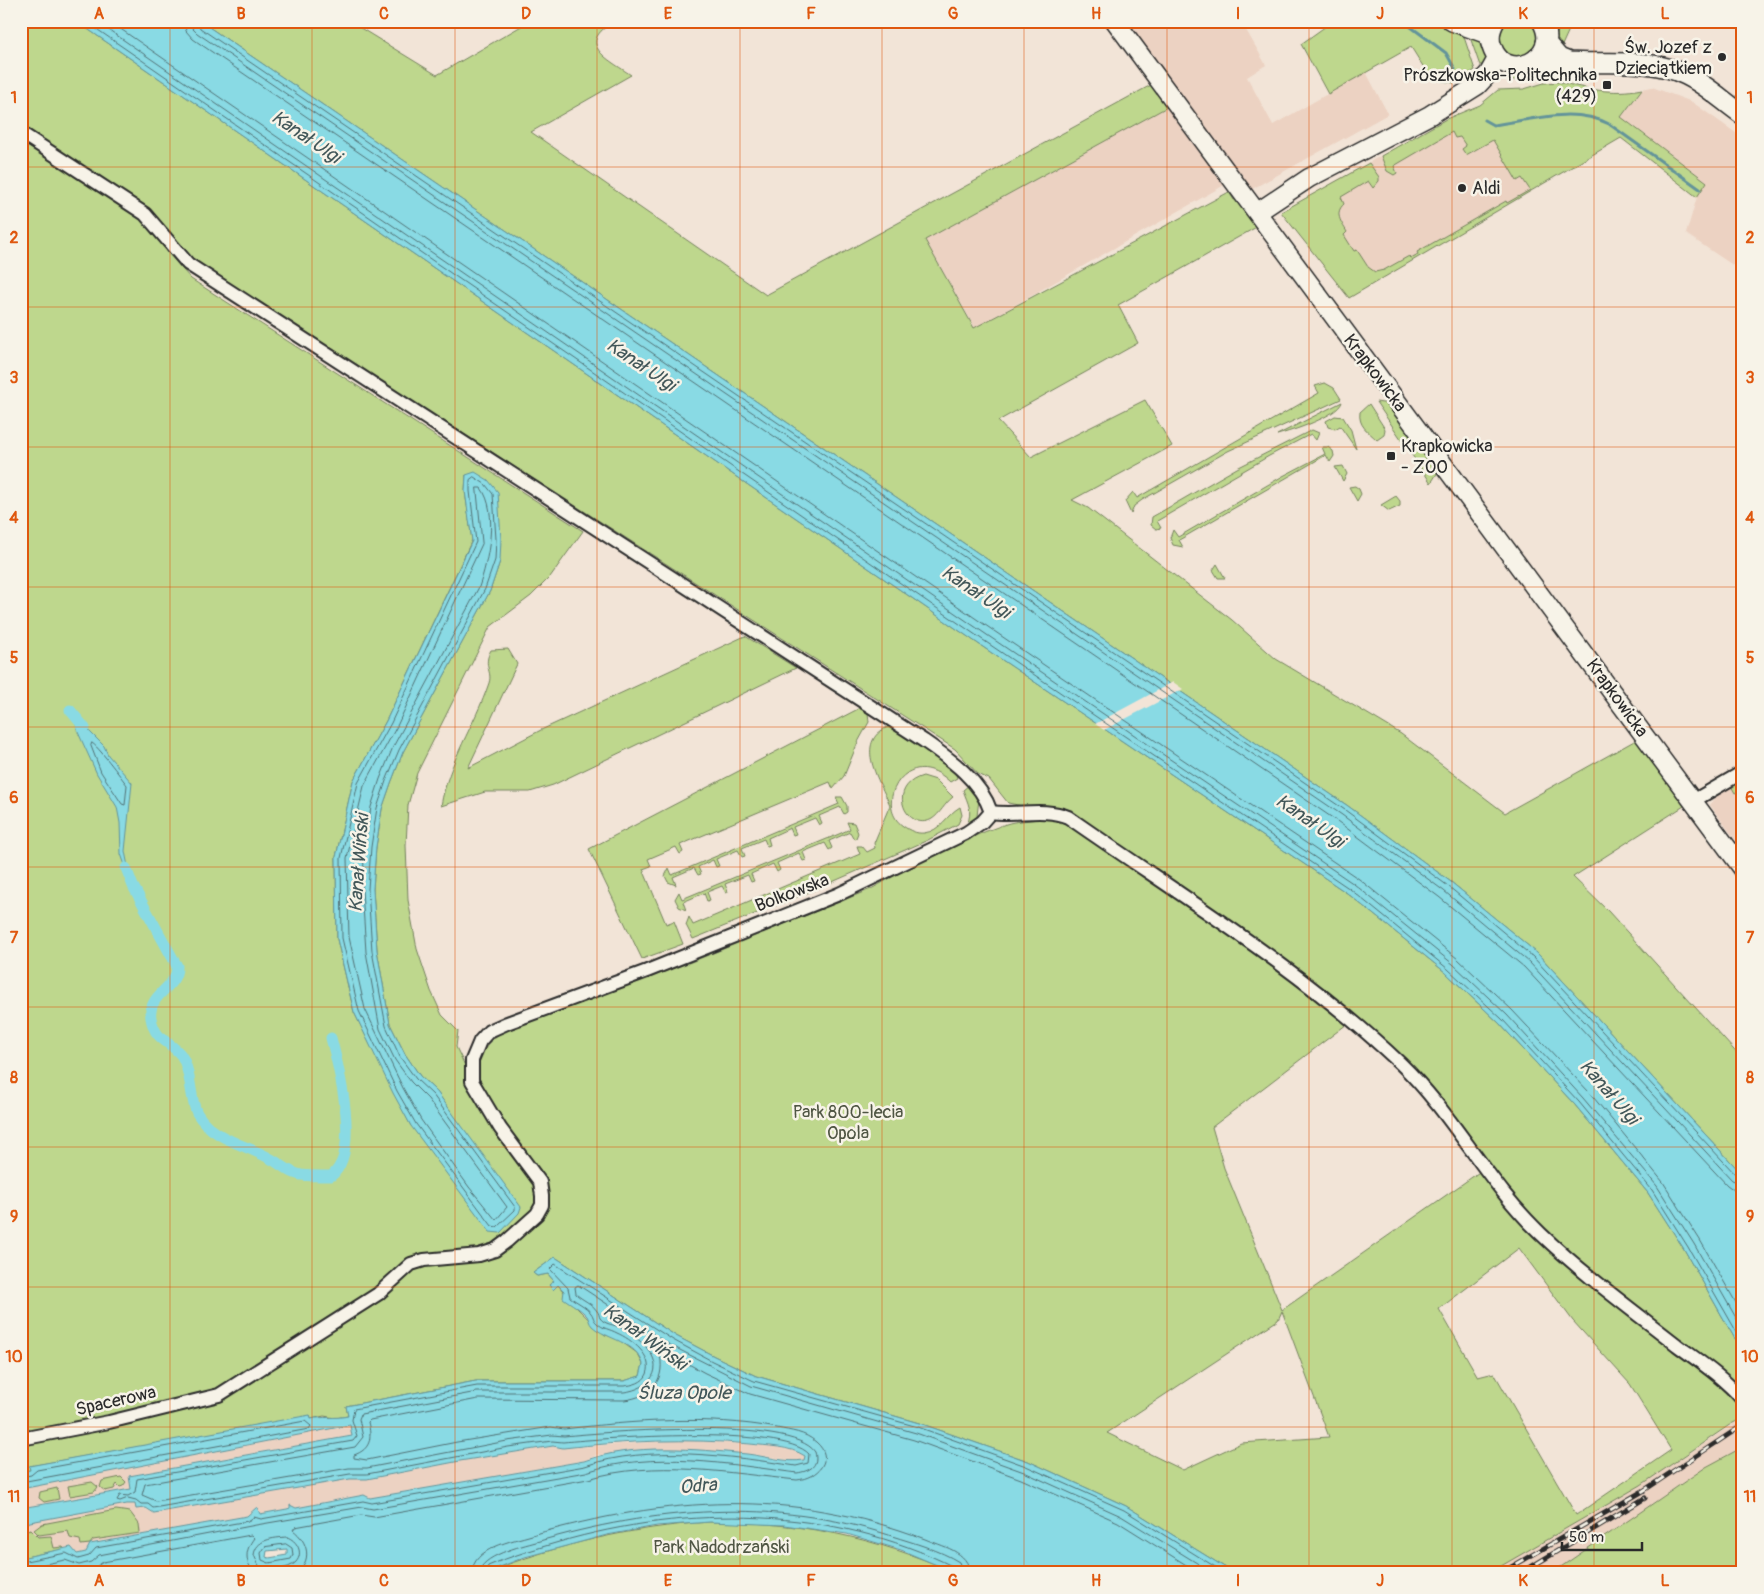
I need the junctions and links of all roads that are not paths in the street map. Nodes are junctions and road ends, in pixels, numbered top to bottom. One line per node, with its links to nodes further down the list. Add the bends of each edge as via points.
1 (1116, 21): 8 (street, Krapkowicka)
2 (1452, 21): 3 (main road, via 1485,33)
3 (1492, 29): 5 (main road, via 1492,50)
4 (1545, 34): 5 (main road, via 1523,66); 6 (main road, via 1559,58 1569,62 1668,68 1687,75)
5 (1504, 61): 8 (street, via 1478,85 1430,115 1309,178)
6 (1738, 112)
7 (21, 132): 11 (street, via 145,214 188,264 884,713 952,761 987,800)
8 (1258, 212): 10 (street, Krapkowicka)
9 (1743, 772): 10 (street)
10 (1693, 801): 12 (street, Krapkowicka)
11 (991, 812): 13 (street, Bolkowska, via 966,833 839,894 488,1031 480,1040); 14 (street, via 1008,815 1049,812 1068,817 1320,995 1401,1064 1429,1094 1541,1235 1725,1381)
12 (1743, 869)
13 (472, 1060): 15 (street, Spacerowa, via 472,1081 480,1096 540,1182 542,1205 537,1214 495,1250 411,1264 378,1294 219,1395)
14 (1743, 1400)
15 (21, 1439)

